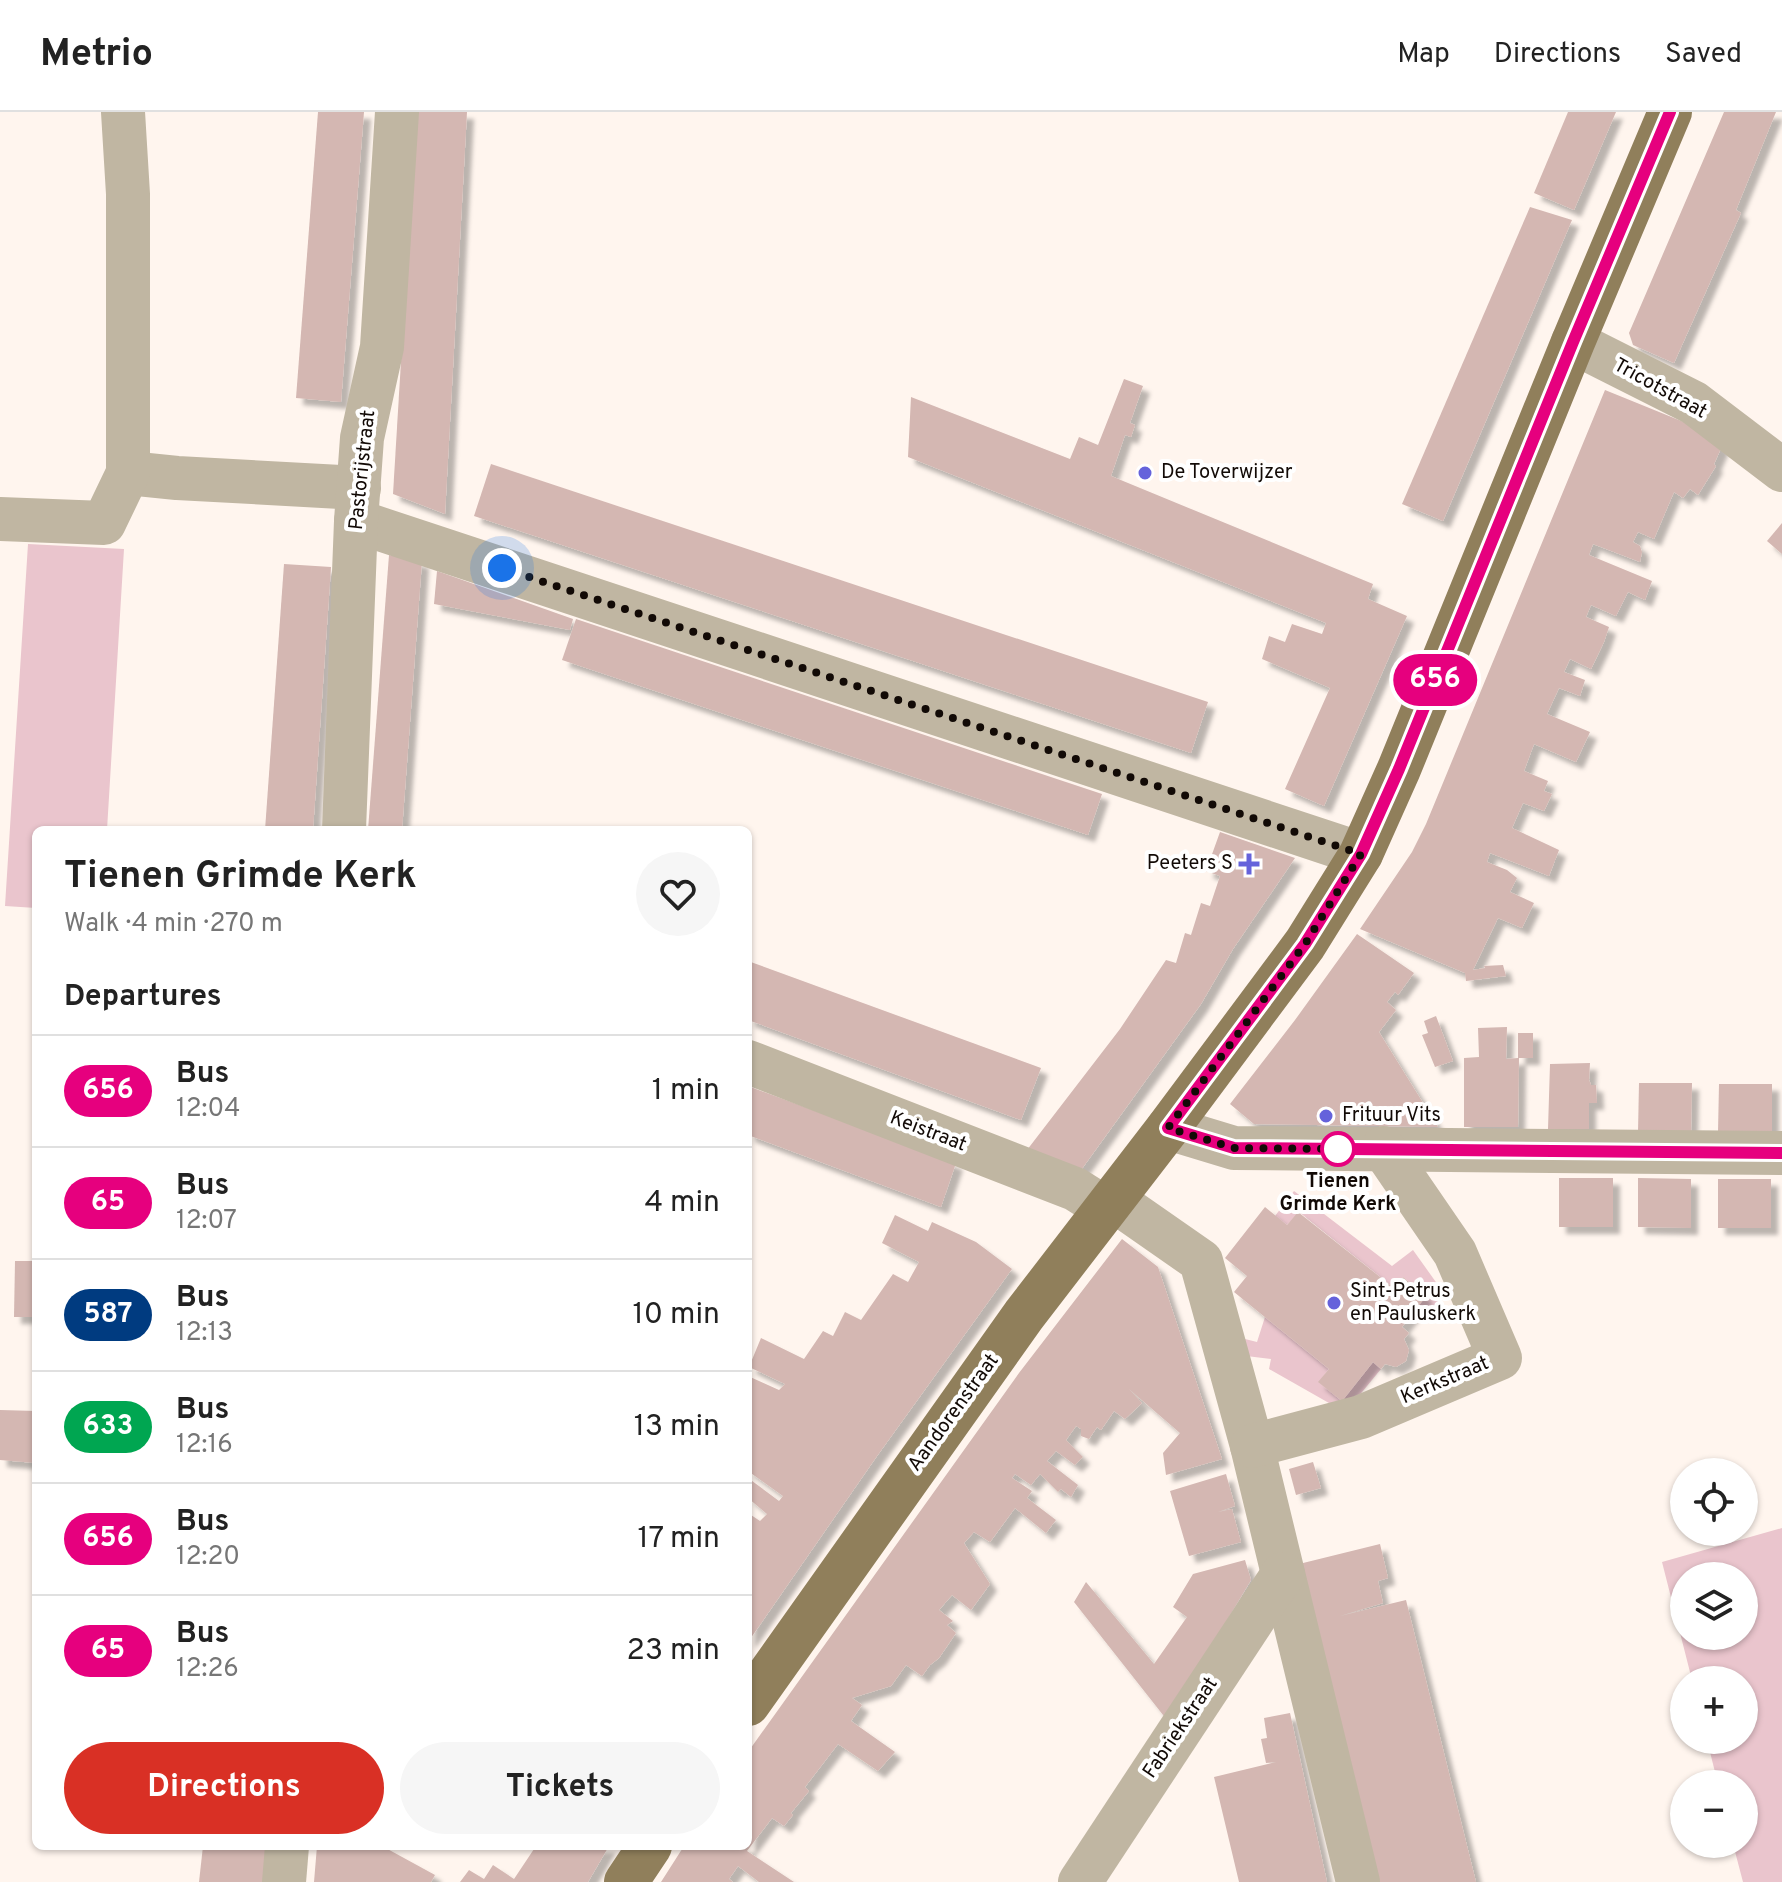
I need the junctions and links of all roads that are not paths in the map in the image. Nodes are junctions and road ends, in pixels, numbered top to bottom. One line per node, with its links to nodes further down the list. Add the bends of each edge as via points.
1 (123, 112): 6 (street)
2 (397, 112): 7 (street, Pastorijstraat, via 382,347 362,438)
3 (1670, 112): 4 (main road, Aandorenstraat)
4 (1573, 342): 5 (street, Tricotstraat, via 1694,403); 10 (main road, Aandorenstraat)
5 (1782, 470)
6 (128, 473): 7 (street); 8 (street, via 104,523)
7 (358, 504): 9 (street, Pastorijstraat); 10 (street)
8 (0, 519)
9 (344, 826)
10 (1361, 854): 12 (main road, Aandorenstraat, via 1305,944)
11 (752, 1064): 15 (street, Keistraat)
12 (1168, 1128): 13 (street, via 1234,1148); 15 (main road, Aandorenstraat)
13 (1383, 1148): 14 (street); 16 (street, Kerkstraat, via 1455,1253 1500,1358 1361,1417)
14 (1782, 1153)
15 (1108, 1203): 16 (street, via 1201,1261); 18 (main road, Aandorenstraat)
16 (1252, 1446): 17 (street)
17 (1283, 1574): 23 (street, Fabriekstraat); 24 (street)
18 (752, 1698)
19 (287, 1850): 21 (street)
20 (647, 1850): 22 (main road)
21 (284, 1882)
22 (626, 1882)
23 (1080, 1882)
24 (1358, 1882)

